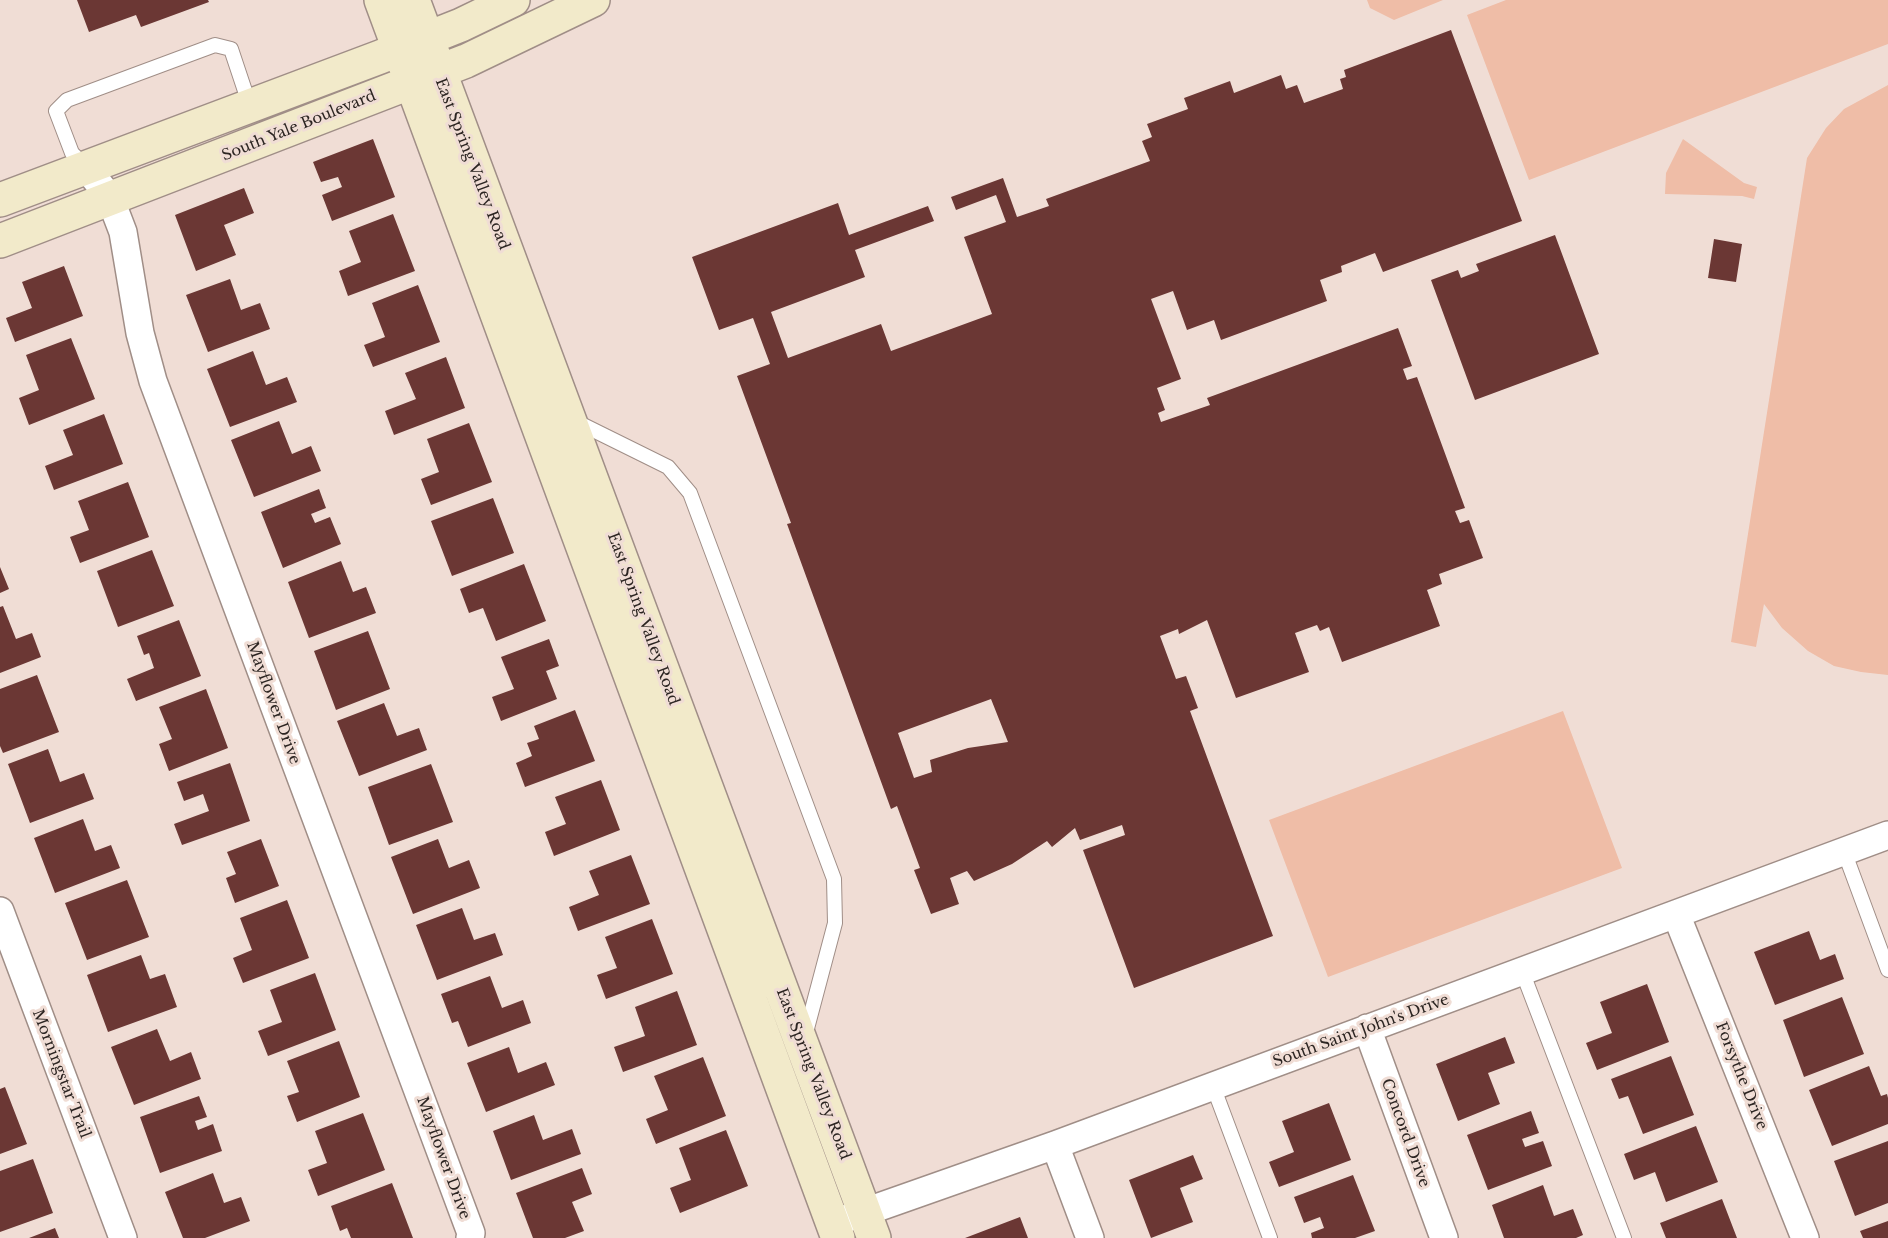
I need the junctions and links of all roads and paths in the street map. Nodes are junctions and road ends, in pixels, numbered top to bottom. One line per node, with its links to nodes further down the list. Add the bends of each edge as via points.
1 (381, 0): 5 (street, East Spring Valley Road)
2 (413, 0): 5 (street, East Spring Valley Road)
3 (513, 0): 5 (street)
4 (593, 0): 6 (street, South Yale Boulevard, via 466,61)
5 (413, 44): 6 (street, East Spring Valley Road); 7 (street)
6 (424, 76): 9 (street, South Yale Boulevard); 12 (street, East Spring Valley Road); 24 (street, East Spring Valley Road)
7 (250, 105): 8 (street); 8 (lane, via 231,49 215,45 88,92 67,100 56,111 72,153)
8 (86, 167): 9 (street, Mayflower Drive); 10 (street)
9 (110, 198): 11 (street, South Yale Boulevard); 26 (street, Mayflower Drive, via 123,232 140,333 153,381)
10 (0, 200)
11 (0, 241)
12 (567, 417): 20 (street, East Spring Valley Road); 20 (lane, via 668,467 690,493 834,879 835,923)
13 (1888, 834): 14 (street, South Saint John's Drive)
14 (1844, 851): 16 (street, South Saint John's Drive); 17 (lane)
15 (0, 911): 25 (street, Morningstar Trail)
16 (1676, 914): 18 (street, South Saint John's Drive); 31 (street, Forsythe Drive)
17 (1888, 970)
18 (1522, 971): 19 (street, South Saint John's Drive); 30 (lane)
19 (1367, 1028): 21 (street, South Saint John's Drive); 29 (street, Concord Drive)
20 (802, 1046): 23 (street, East Spring Valley Road)
21 (1213, 1086): 22 (street, South Saint John's Drive); 28 (lane)
22 (1055, 1144): 23 (street, South Saint John's Drive); 27 (street)
23 (869, 1225): 24 (street, South Saint John's Drive)
24 (835, 1231)
25 (123, 1238)
26 (470, 1238)
27 (1090, 1238)
28 (1270, 1238)
29 (1444, 1238)
30 (1624, 1238)
31 (1805, 1238)

